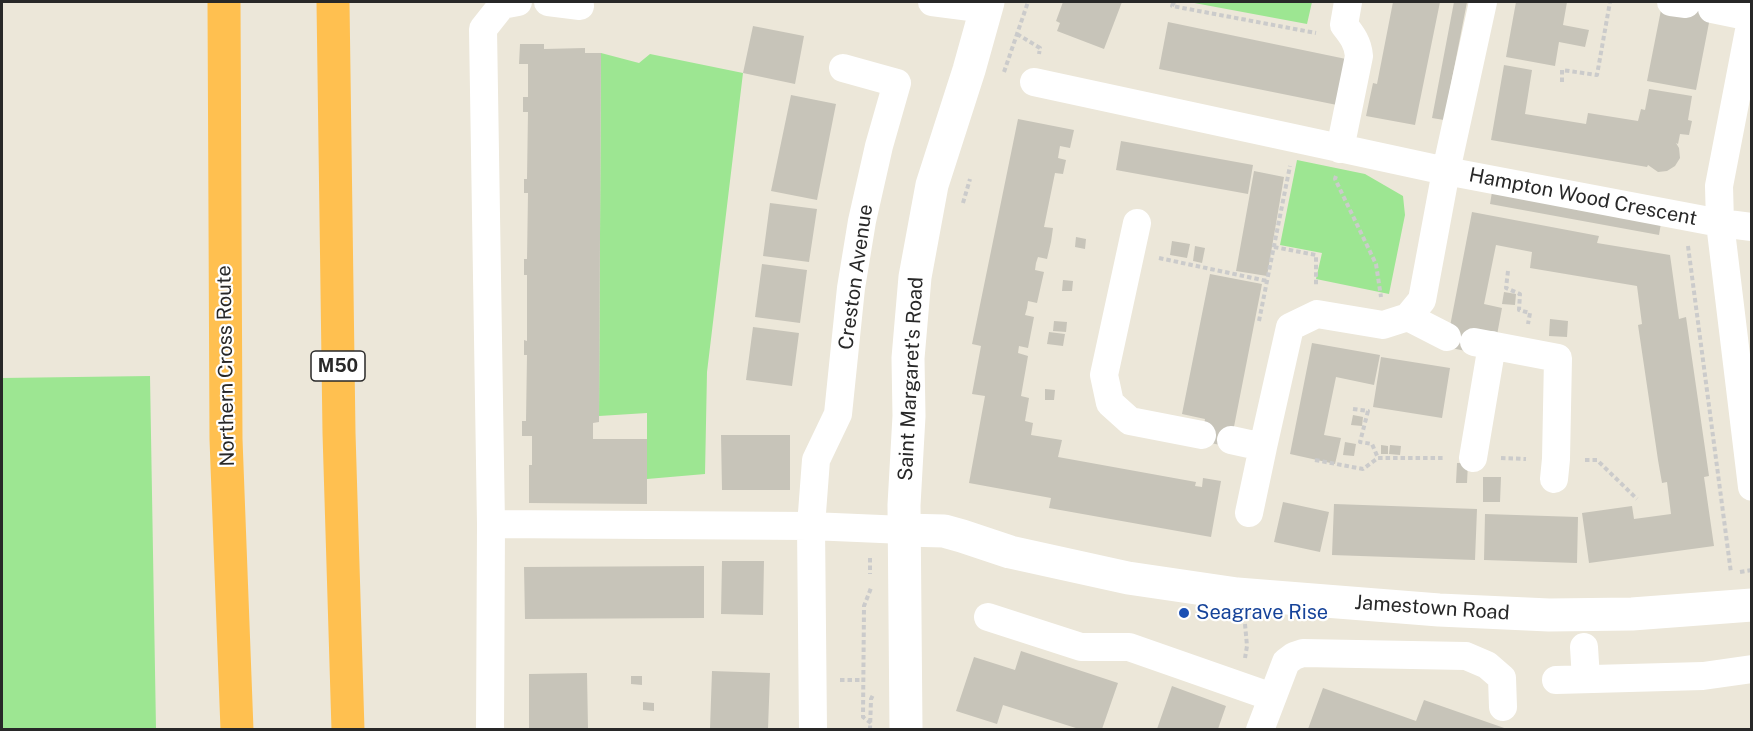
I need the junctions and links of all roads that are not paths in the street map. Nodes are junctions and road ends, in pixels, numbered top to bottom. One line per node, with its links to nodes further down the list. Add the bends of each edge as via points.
1 (224, 2): 39 (highway, Northern Cross Route, via 226,439)
2 (333, 2): 40 (highway, M50)
3 (518, 2): 28 (street, via 502,5 483,28)
4 (548, 2): 9 (street)
5 (932, 2): 7 (street)
6 (1483, 2): 15 (street)
7 (987, 5): 30 (street, Saint Margaret's Road, via 932,185 915,277)
8 (1690, 5): 11 (street)
9 (580, 6)
10 (1346, 13): 14 (street, via 1359,56)
11 (1751, 16): 17 (street, via 1719,186)
12 (843, 68): 29 (street, Creston Avenue, via 897,83 862,221 838,414 816,460)
13 (1034, 81): 14 (street, Hampton Wood Crescent)
14 (1340, 149): 15 (street, Hampton Wood Crescent)
15 (1446, 171): 17 (street, Hampton Wood Crescent); 19 (street, via 1422,300)
16 (1137, 223): 21 (street, via 1104,375 1110,403 1130,421)
17 (1720, 223): 18 (street, Hampton Wood Crescent); 26 (street)
18 (1752, 227)
19 (1396, 321): 20 (street); 23 (street, via 1317,314 1290,327)
20 (1471, 342): 24 (street); 25 (street, via 1558,358)
21 (1202, 435)
22 (1231, 440): 23 (street)
23 (1263, 447): 27 (street)
24 (1473, 458)
25 (1554, 479)
26 (1752, 487)
27 (1249, 513)
28 (491, 524): 29 (street); 41 (street)
29 (811, 526): 30 (street); 42 (street)
30 (904, 530): 31 (street, Jamestown Road, via 944,531 1010,552 1128,578 1237,594 1549,615 1632,614); 43 (street, Saint Margaret's Road)
31 (1752, 605)
32 (988, 617): 37 (street, via 1081,646 1129,648)
33 (1584, 647): 35 (street)
34 (1752, 669): 35 (street, via 1703,676)
35 (1586, 679): 36 (street)
36 (1556, 680)
37 (1272, 697): 38 (street, via 1286,662 1303,652 1466,656 1502,678); 44 (street)
38 (1503, 707)
39 (237, 729)
40 (348, 729)
41 (490, 729)
42 (813, 729)
43 (906, 729)
44 (1260, 729)

